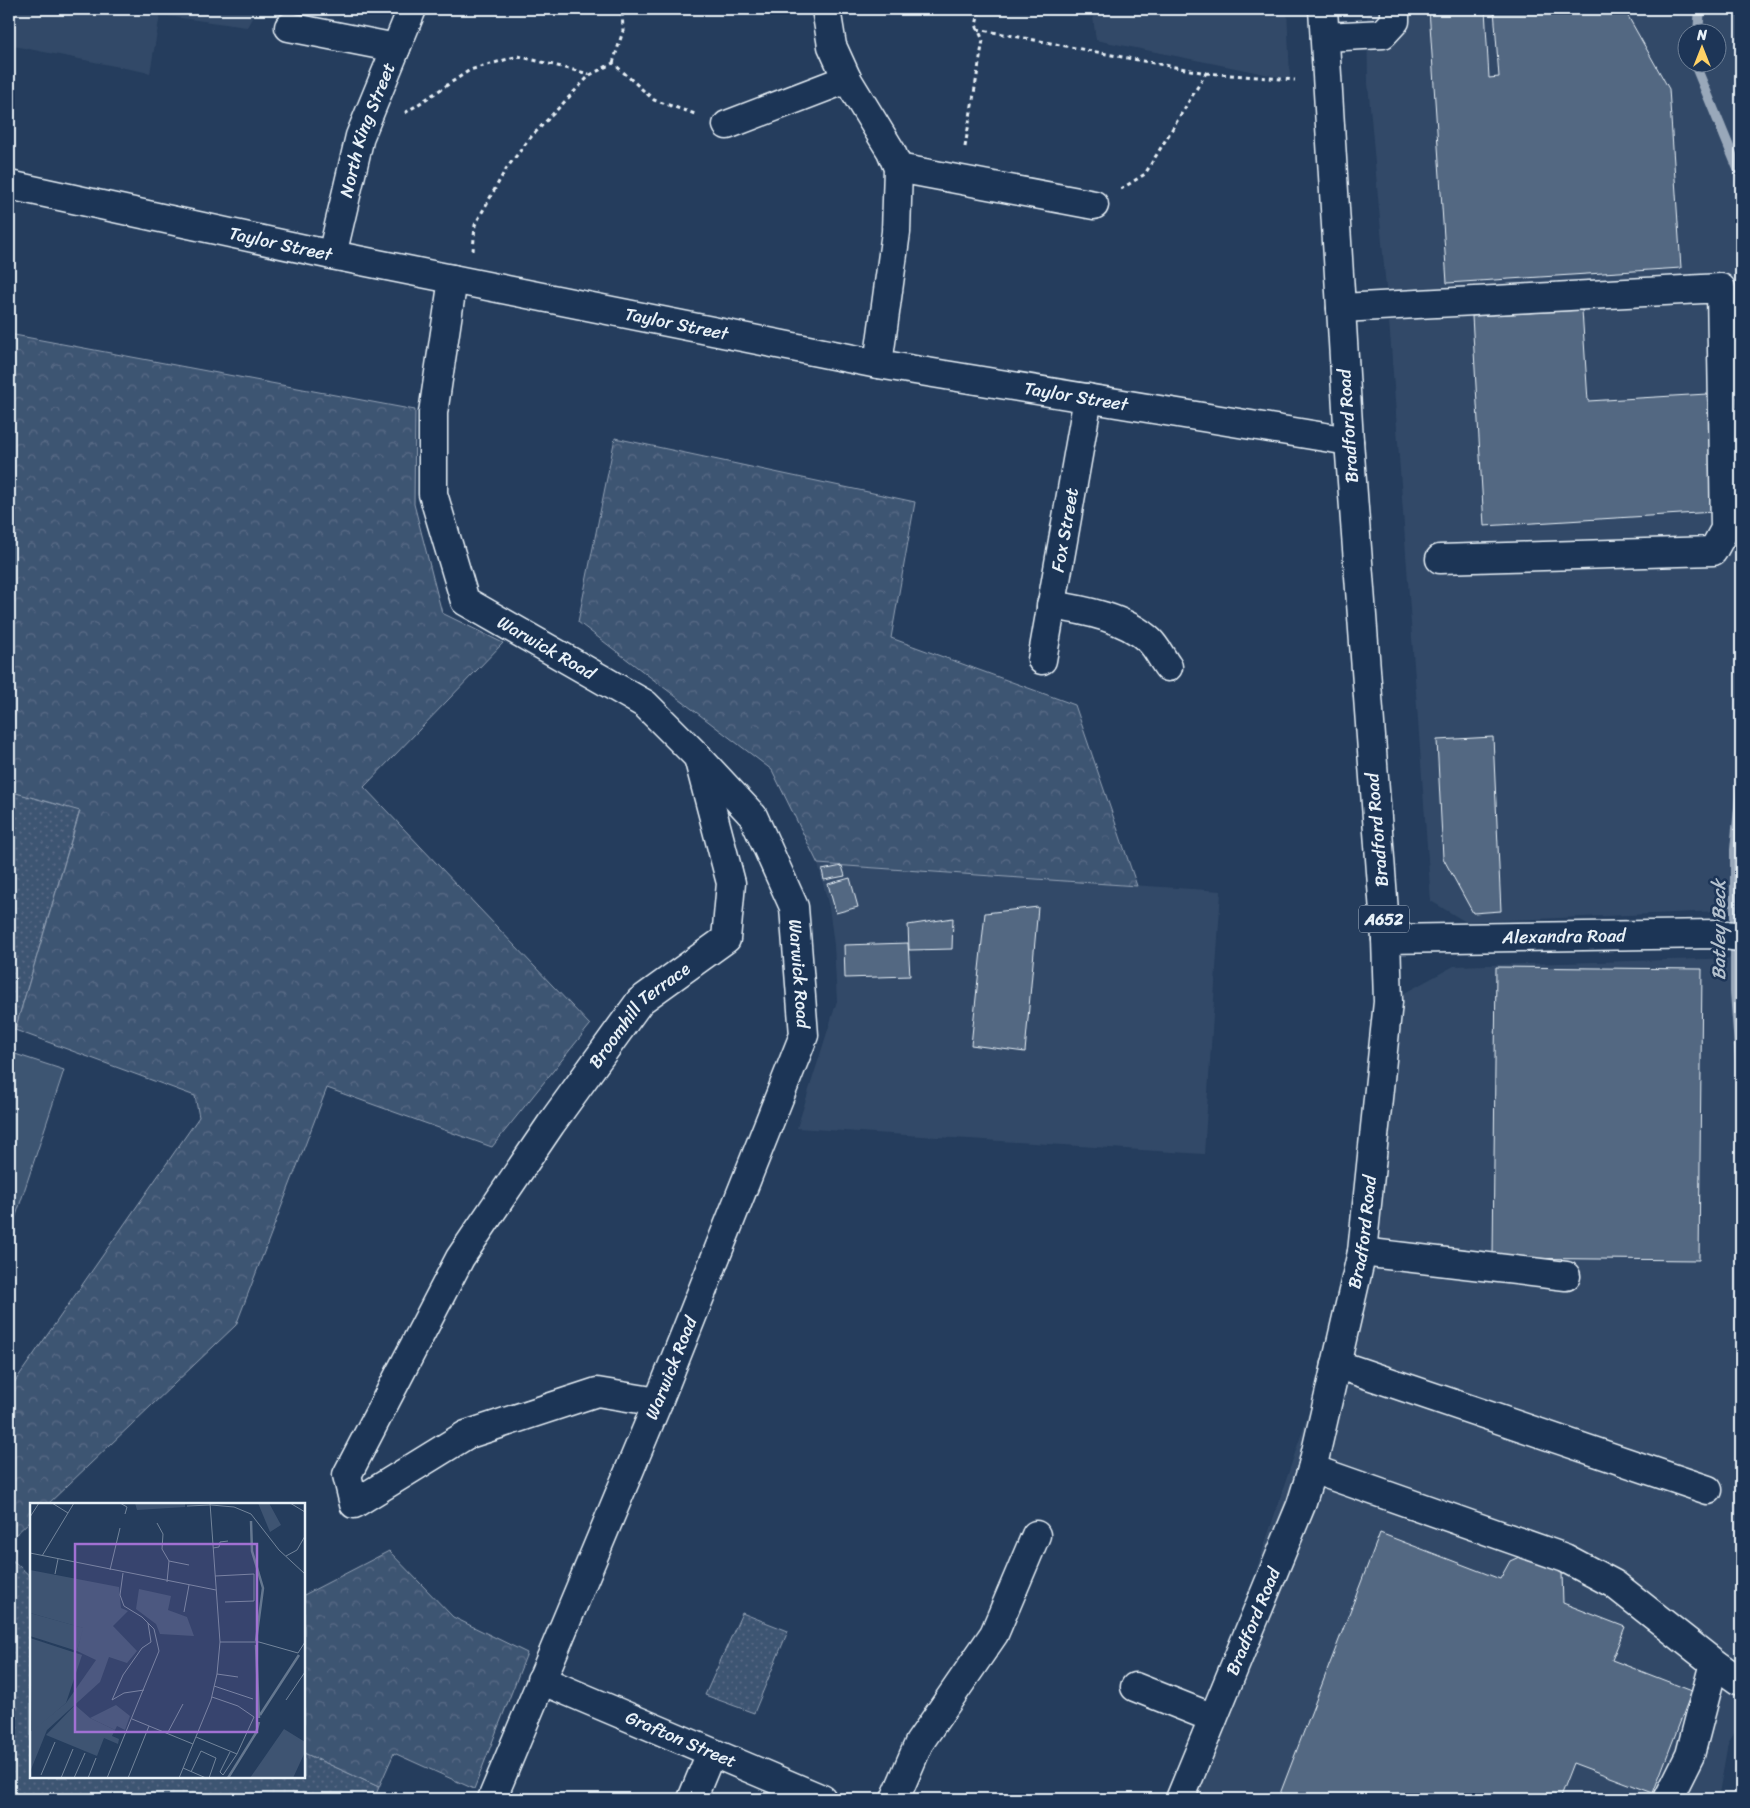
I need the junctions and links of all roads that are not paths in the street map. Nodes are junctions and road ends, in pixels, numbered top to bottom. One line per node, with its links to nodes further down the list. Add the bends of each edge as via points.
1 (412, 9): 7 (street, North King Street)
2 (826, 9): 8 (street, via 832,46)
3 (1323, 9): 6 (street, Bradford Road / A652)
4 (1395, 9): 6 (street, via 1395,21 1383,34)
5 (289, 28): 7 (street)
6 (1325, 38): 15 (street, Bradford Road / A652)
7 (396, 48): 13 (street, North King Street, via 360,136)
8 (847, 79): 9 (street); 10 (street)
9 (726, 125)
10 (898, 168): 12 (street); 16 (street, via 896,232)
11 (9, 185): 13 (street, Taylor Street)
12 (1094, 205)
13 (332, 255): 14 (street, Taylor Street)
14 (462, 281): 16 (street, Taylor Street); 23 (street, Warwick Road, via 433,413 433,494 465,601 645,704)
15 (1341, 308): 18 (street, Bradford Road / A652); 19 (street, via 1721,288 1725,529 1713,551)
16 (878, 364): 17 (street, Taylor Street)
17 (1088, 398): 18 (street, Taylor Street); 20 (street, Fox Street)
18 (1349, 441): 25 (street, Bradford Road / A652)
19 (1440, 559)
20 (1051, 606): 21 (street, Fox Street); 22 (street, via 1073,608 1130,625 1151,642)
21 (1042, 660)
22 (1168, 667)
23 (698, 757): 29 (street, Warwick Road, via 753,816 794,907 804,1034); 29 (street, Broomhill Terrace, via 731,883 726,939 640,1001 460,1258 347,1475 354,1504 466,1435 597,1392)
24 (1729, 936): 25 (street, Alexandra Road)
25 (1386, 939): 26 (street, Bradford Road / A652, via 1388,1002)
26 (1362, 1252): 27 (street); 28 (street, Bradford Road / A652)
27 (1566, 1276)
28 (1336, 1364): 30 (street, Bradford Road / A652); 31 (street)
29 (658, 1402): 34 (street, Warwick Road)
30 (1312, 1469): 33 (street, via 1565,1558 1614,1584); 37 (street, Bradford Road / A652, via 1301,1505)
31 (1708, 1490)
32 (1036, 1536): 42 (street, via 994,1634 919,1743)
33 (1714, 1663): 35 (street); 44 (street, via 1690,1755)
34 (541, 1680): 38 (street, Grafton Street); 39 (street, Warwick Road)
35 (1740, 1681)
36 (1135, 1687): 37 (street)
37 (1213, 1718): 43 (street, Bradford Road / A652)
38 (711, 1753): 40 (street); 41 (street, Grafton Street)
39 (492, 1799)
40 (692, 1799)
41 (822, 1799)
42 (895, 1799)
43 (1180, 1799)
44 (1668, 1799)

